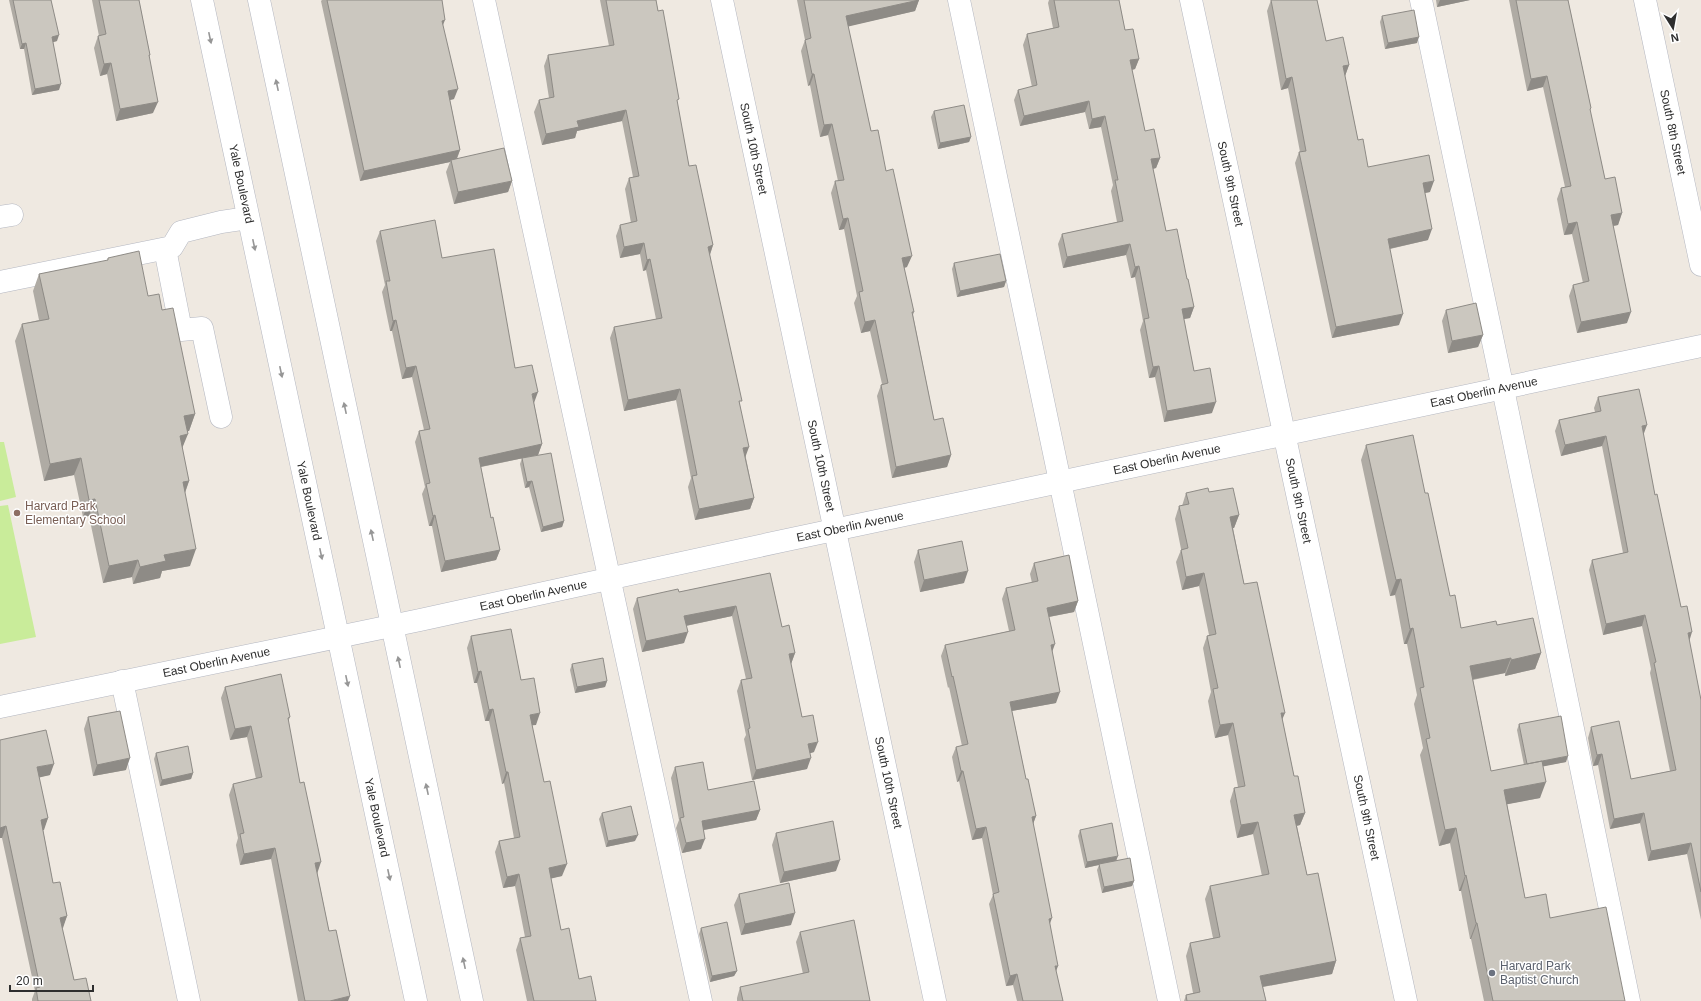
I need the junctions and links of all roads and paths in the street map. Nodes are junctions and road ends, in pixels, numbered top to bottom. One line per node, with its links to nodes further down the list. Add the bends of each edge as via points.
1 (202, 0): 9 (street, Yale Boulevard, one-way to 9)
2 (258, 0): 20 (street, one-way to 2)
3 (484, 0): 19 (street)
4 (722, 0): 18 (street, South 10th Street)
5 (959, 0): 17 (street)
6 (1191, 0): 16 (street, South 9th Street)
7 (1421, 0): 14 (street)
8 (1645, 0): 11 (street, South 8th Street)
9 (248, 218): 10 (street, via 182,232 172,247); 21 (street, Yale Boulevard, one-way to 21)
10 (165, 248): 12 (street); 15 (street, via 182,330 202,328)
11 (1701, 265)
12 (0, 282)
13 (1701, 346): 14 (street, East Oberlin Avenue)
14 (1502, 387): 16 (street, East Oberlin Avenue); 31 (street)
15 (221, 417)
16 (1285, 433): 17 (street, East Oberlin Avenue); 30 (street, South 9th Street)
17 (1060, 482): 18 (street, East Oberlin Avenue); 29 (street)
18 (835, 530): 19 (street, East Oberlin Avenue); 28 (street, South 10th Street)
19 (609, 579): 20 (street, East Oberlin Avenue); 27 (street)
20 (392, 626): 21 (street, East Oberlin Avenue); 26 (street, one-way to 20)
21 (338, 636): 22 (street, East Oberlin Avenue); 25 (street, Yale Boulevard, one-way to 25)
22 (122, 681): 23 (street, East Oberlin Avenue); 24 (street)
23 (0, 707)
24 (189, 1001)
25 (416, 1001)
26 (472, 1001)
27 (701, 1001)
28 (935, 1001)
29 (1170, 1001)
30 (1406, 1001)
31 (1628, 1001)

